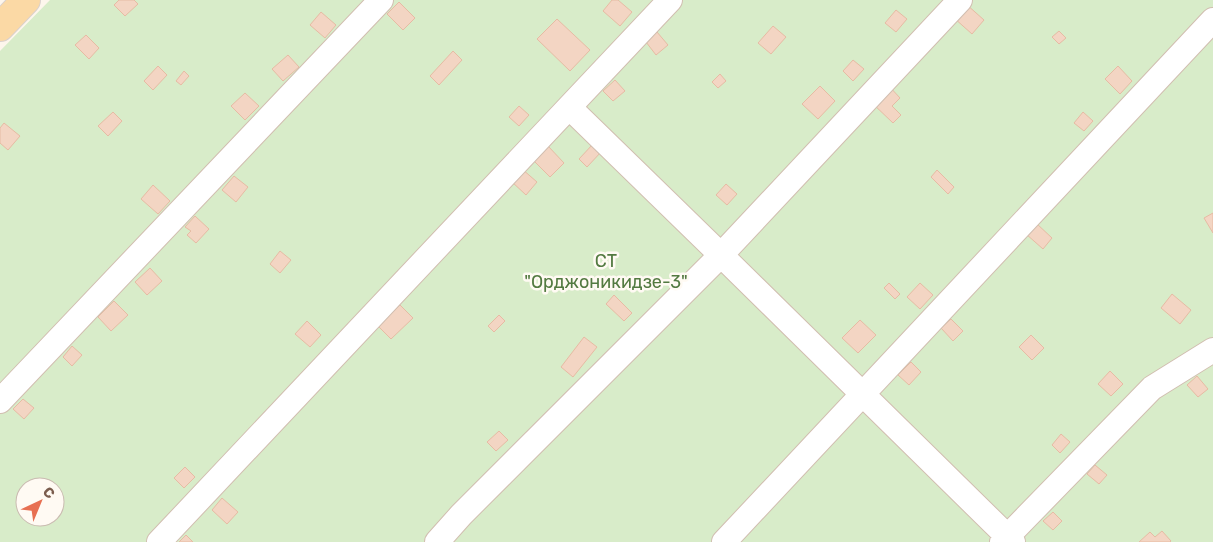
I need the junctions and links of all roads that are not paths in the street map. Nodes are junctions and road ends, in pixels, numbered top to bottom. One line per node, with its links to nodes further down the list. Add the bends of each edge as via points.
1 (26, 0): 6 (main road)
2 (381, 0): 11 (street)
3 (670, 0): 7 (street)
4 (960, 0): 8 (street)
5 (1213, 20): 10 (street)
6 (0, 27)
7 (569, 107): 8 (street); 13 (street)
8 (721, 255): 10 (street); 14 (street)
9 (1213, 350): 12 (street, via 1152,388)
10 (864, 394): 12 (street); 15 (street)
11 (0, 401)
12 (1007, 540)
13 (160, 542)
14 (437, 542)
15 (724, 542)

